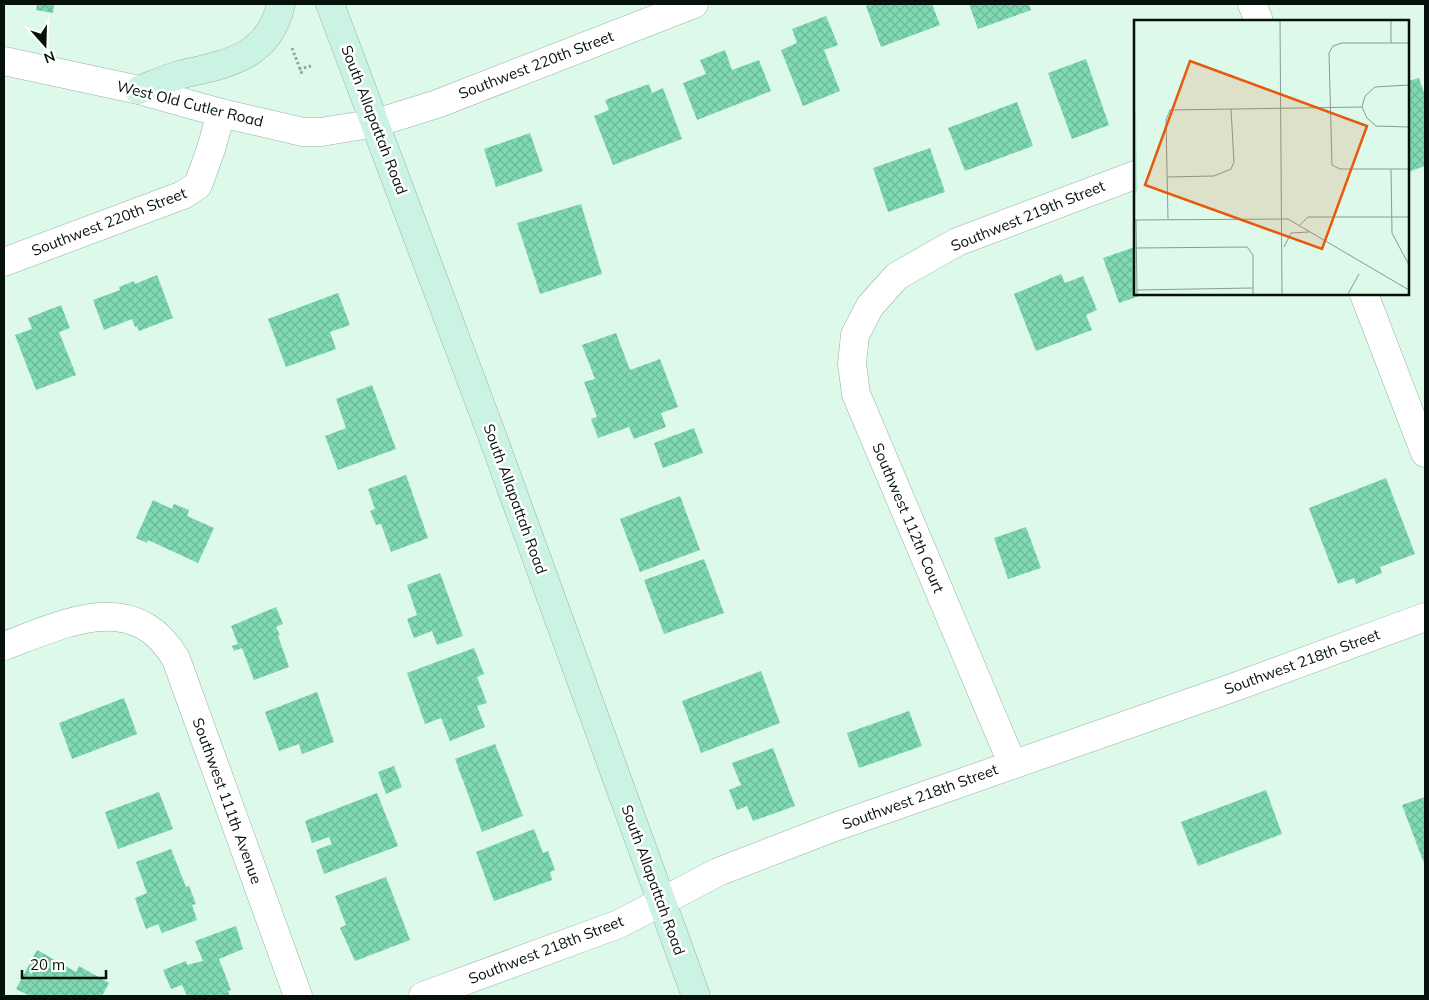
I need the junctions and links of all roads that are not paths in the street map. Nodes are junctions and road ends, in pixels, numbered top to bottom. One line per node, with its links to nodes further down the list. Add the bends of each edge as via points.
1 (281, 4): 7 (main road, via 276,23 251,52 214,68 177,76)
2 (330, 4): 9 (main road, South Allapattah Road)
3 (694, 4): 9 (street, Southwest 220th Street, via 444,101)
4 (1252, 4): 5 (street)
5 (1259, 20)
6 (4, 61): 7 (street, West Old Cutler Road)
7 (139, 90): 8 (street, West Old Cutler Road)
8 (221, 113): 9 (street, West Old Cutler Road, via 302,132); 11 (street, Southwest 220th Street, via 198,185 149,209)
9 (376, 123): 18 (main road, South Allapattah Road)
10 (1134, 174): 12 (street, Southwest 219th Street, via 958,242)
11 (4, 262)
12 (897, 276): 17 (street, Southwest 112th Court, via 870,306 855,335 852,364 856,394)
13 (1364, 295): 14 (street)
14 (1425, 453)
15 (1425, 617): 17 (street, Southwest 218th Street, via 1232,688)
16 (4, 646): 19 (street, Southwest 111th Avenue, via 94,616 135,621 159,636 176,659)
17 (1012, 763): 18 (street, Southwest 218th Street, via 718,872)
18 (661, 902): 20 (street, Southwest 218th Street, via 619,924); 21 (main road, South Allapattah Road)
19 (298, 996)
20 (424, 996)
21 (696, 996)

